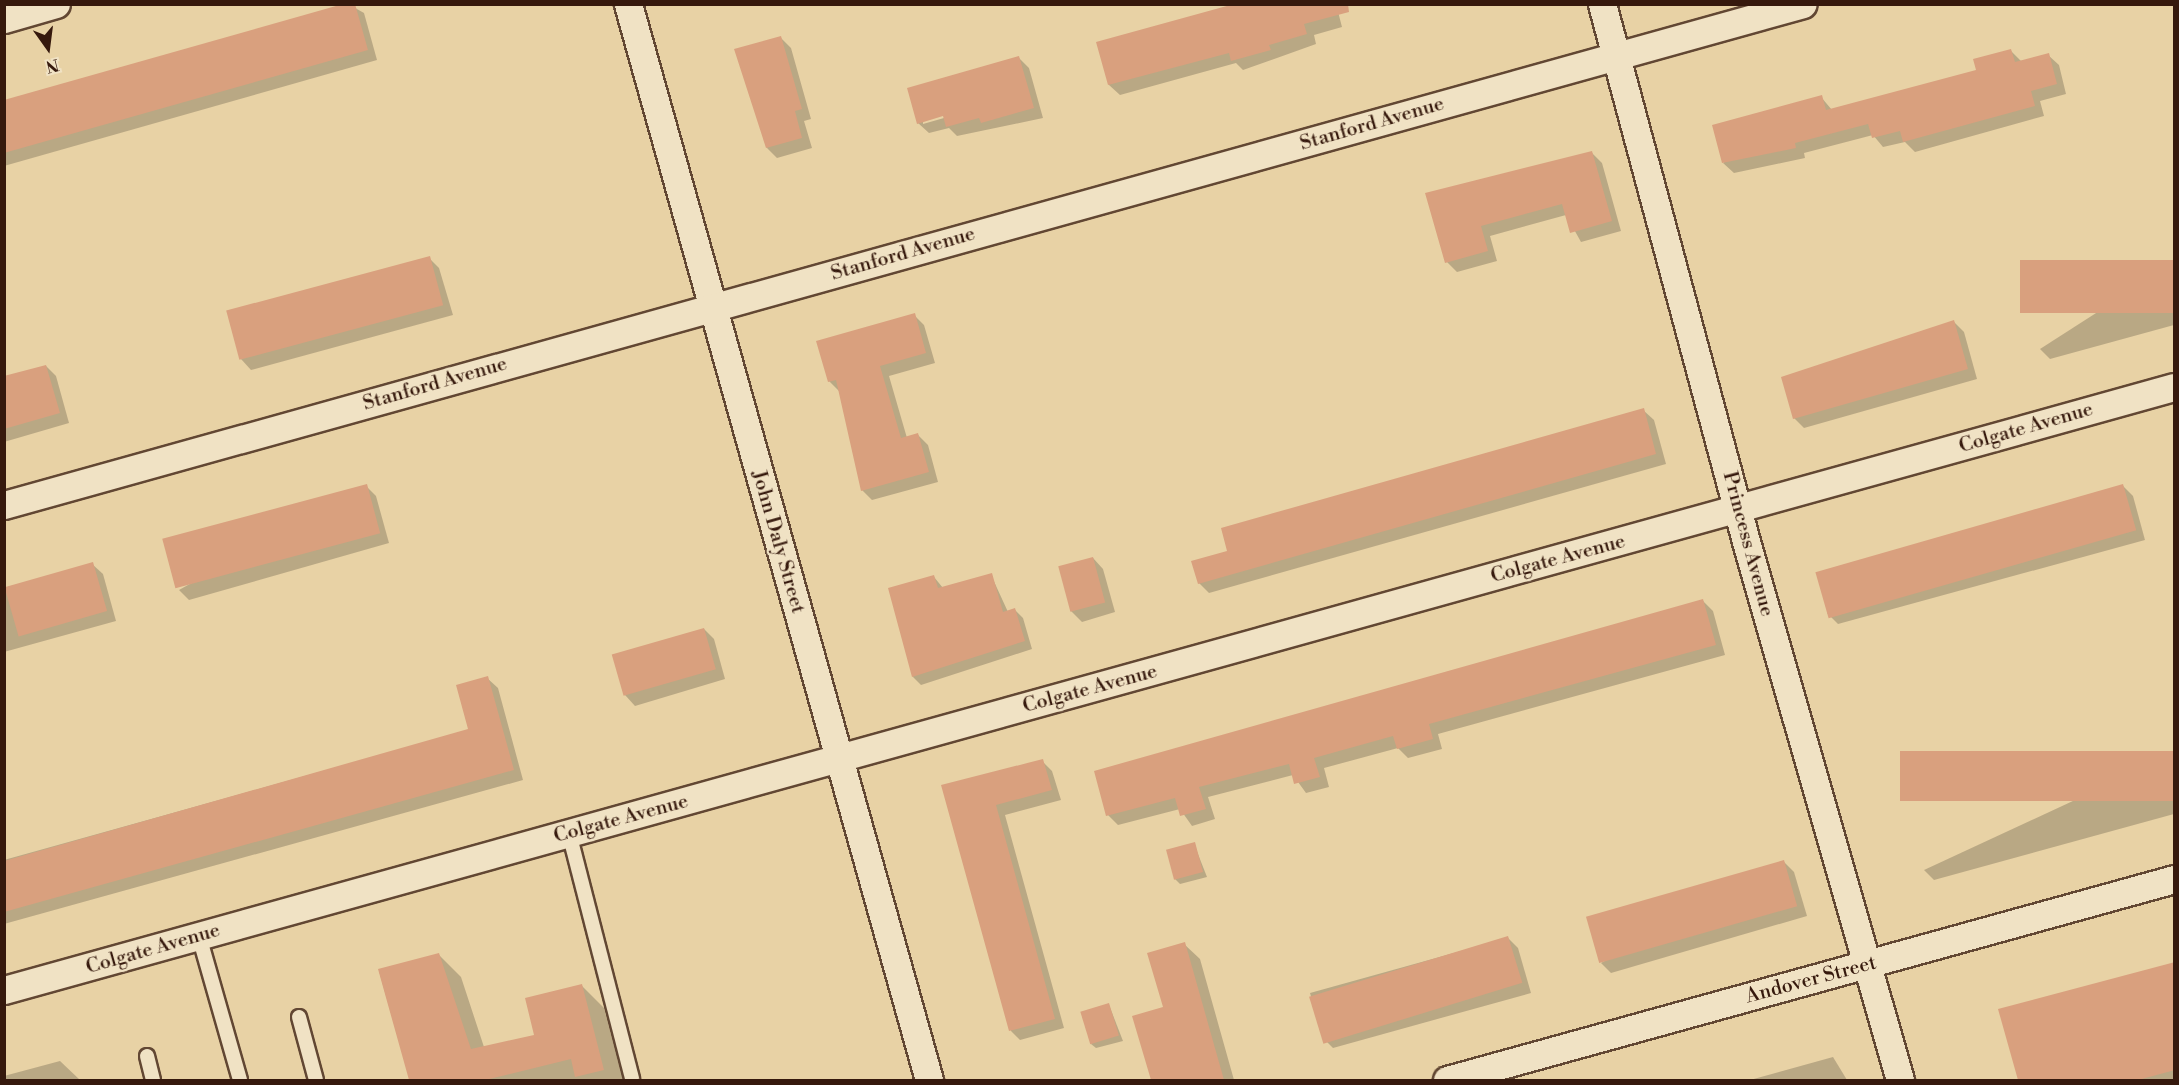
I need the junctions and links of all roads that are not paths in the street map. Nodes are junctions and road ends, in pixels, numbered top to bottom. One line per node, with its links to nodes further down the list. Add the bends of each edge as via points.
1 (56, 4): 5 (street)
2 (628, 4): 7 (street, John Daly Street)
3 (1602, 4): 6 (street, Princess Avenue)
4 (1803, 4): 6 (street, Stanford Avenue)
5 (4, 19)
6 (1617, 55): 7 (street, Stanford Avenue); 10 (street, Princess Avenue)
7 (712, 307): 9 (street, Stanford Avenue); 11 (street, John Daly Street)
8 (2175, 387): 10 (street, Colgate Avenue)
9 (4, 505)
10 (1738, 509): 11 (street, Colgate Avenue); 15 (street, Princess Avenue)
11 (839, 758): 12 (street, Colgate Avenue); 23 (street, John Daly Street)
12 (569, 833): 14 (street, Colgate Avenue); 19 (lane)
13 (2175, 879): 15 (street, Andover Street)
14 (200, 936): 16 (street, Colgate Avenue); 21 (lane)
15 (1868, 964): 24 (street, Andover Street); 25 (street, Princess Avenue)
16 (4, 990)
17 (299, 1017): 22 (lane)
18 (147, 1056): 20 (lane)
19 (632, 1079)
20 (153, 1080)
21 (240, 1080)
22 (316, 1080)
23 (928, 1080)
24 (1446, 1080)
25 (1900, 1080)

